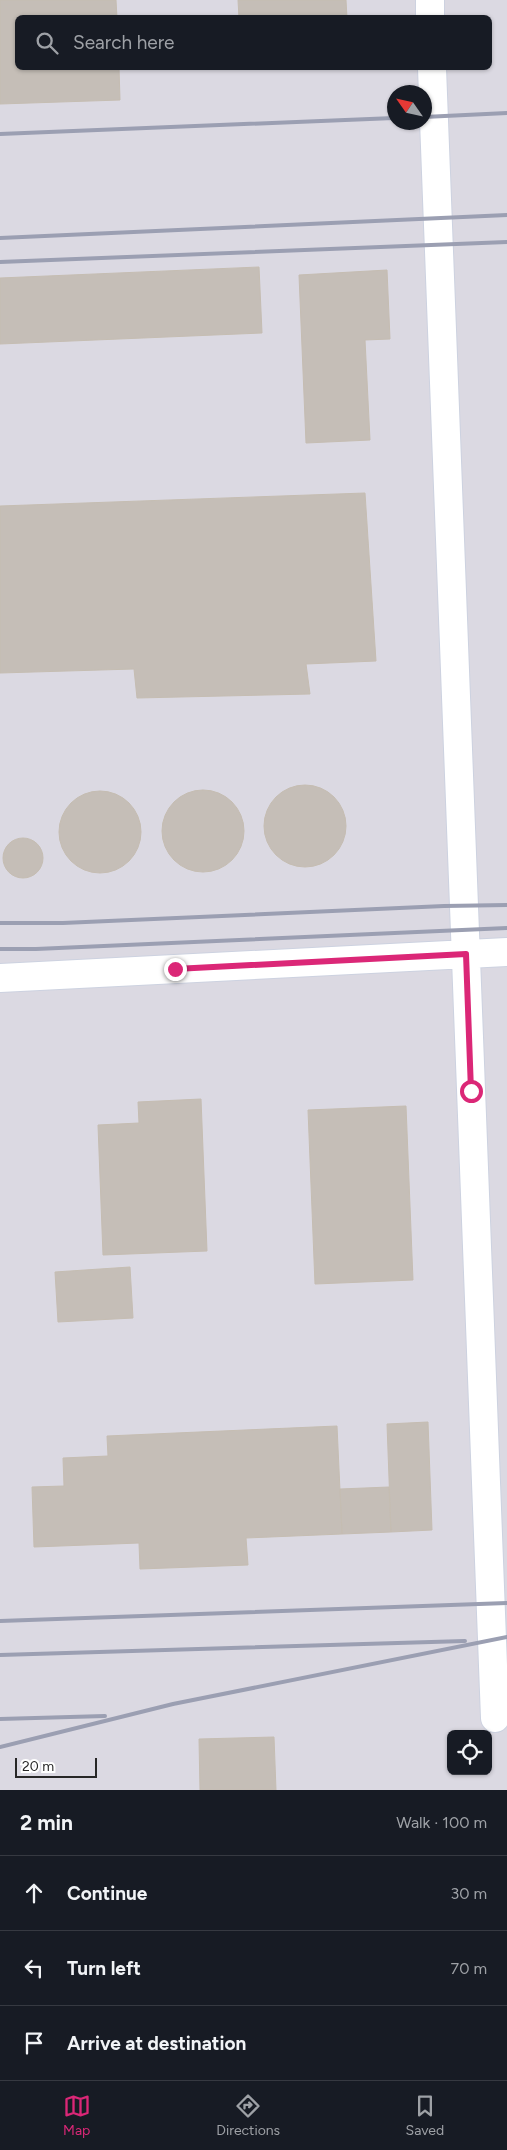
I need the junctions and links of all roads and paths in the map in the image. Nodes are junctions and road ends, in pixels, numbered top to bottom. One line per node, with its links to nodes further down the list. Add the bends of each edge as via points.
1 (430, 0): 2 (street)
2 (430, 15)
3 (432, 70): 5 (street)
4 (507, 952): 5 (street)
5 (466, 954): 6 (street); 7 (street)
6 (0, 978)
7 (495, 1718)

